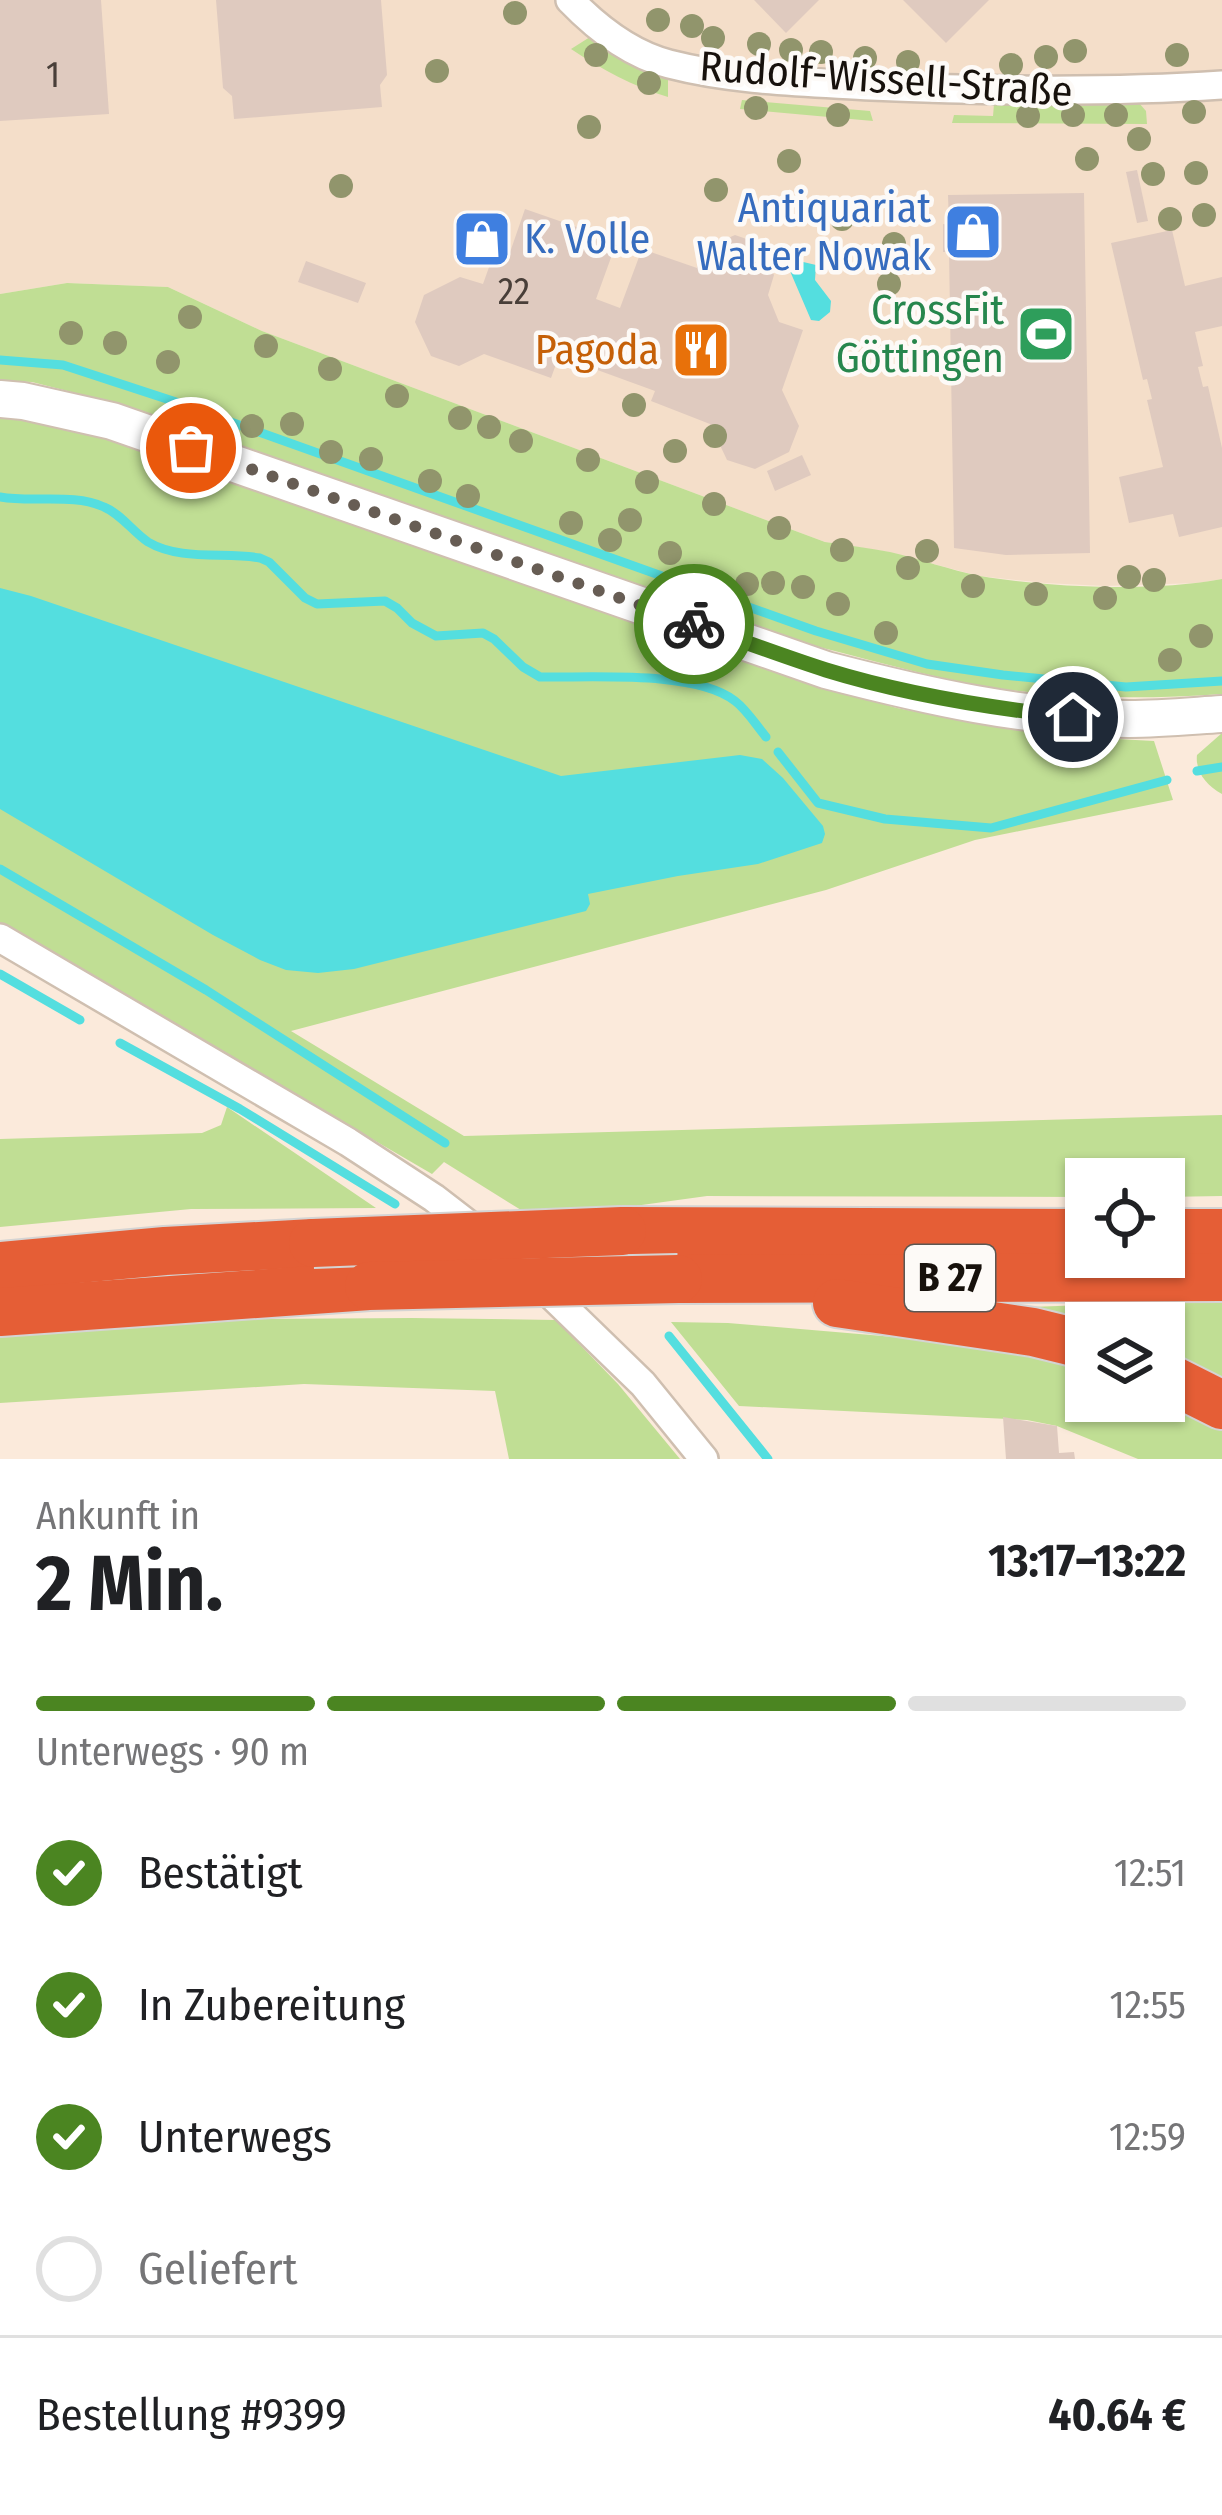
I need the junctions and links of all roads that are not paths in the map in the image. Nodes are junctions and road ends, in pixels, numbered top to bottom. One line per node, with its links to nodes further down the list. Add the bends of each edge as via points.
1 (570, 0): 2 (street, Rudolf-Wissell-Straße, via 606,34 649,57 771,81 1094,92)
2 (1222, 85)
3 (0, 399): 4 (street, via 112,421 890,687 1073,717)
4 (1222, 714)
5 (0, 938): 16 (street, via 434,1198 604,1344)
6 (1065, 1233): 9 (highway, B 27, bridge, via 622,1231)
7 (1185, 1233): 8 (highway)
8 (1222, 1233)
9 (0, 1266)
10 (1222, 1277): 11 (highway, B 27)
11 (678, 1280): 12 (highway, B 27, bridge, via 369,1286); 13 (highway)
12 (0, 1312)
13 (1065, 1340)
14 (1185, 1386): 15 (highway)
15 (1222, 1405)
16 (704, 1459)

